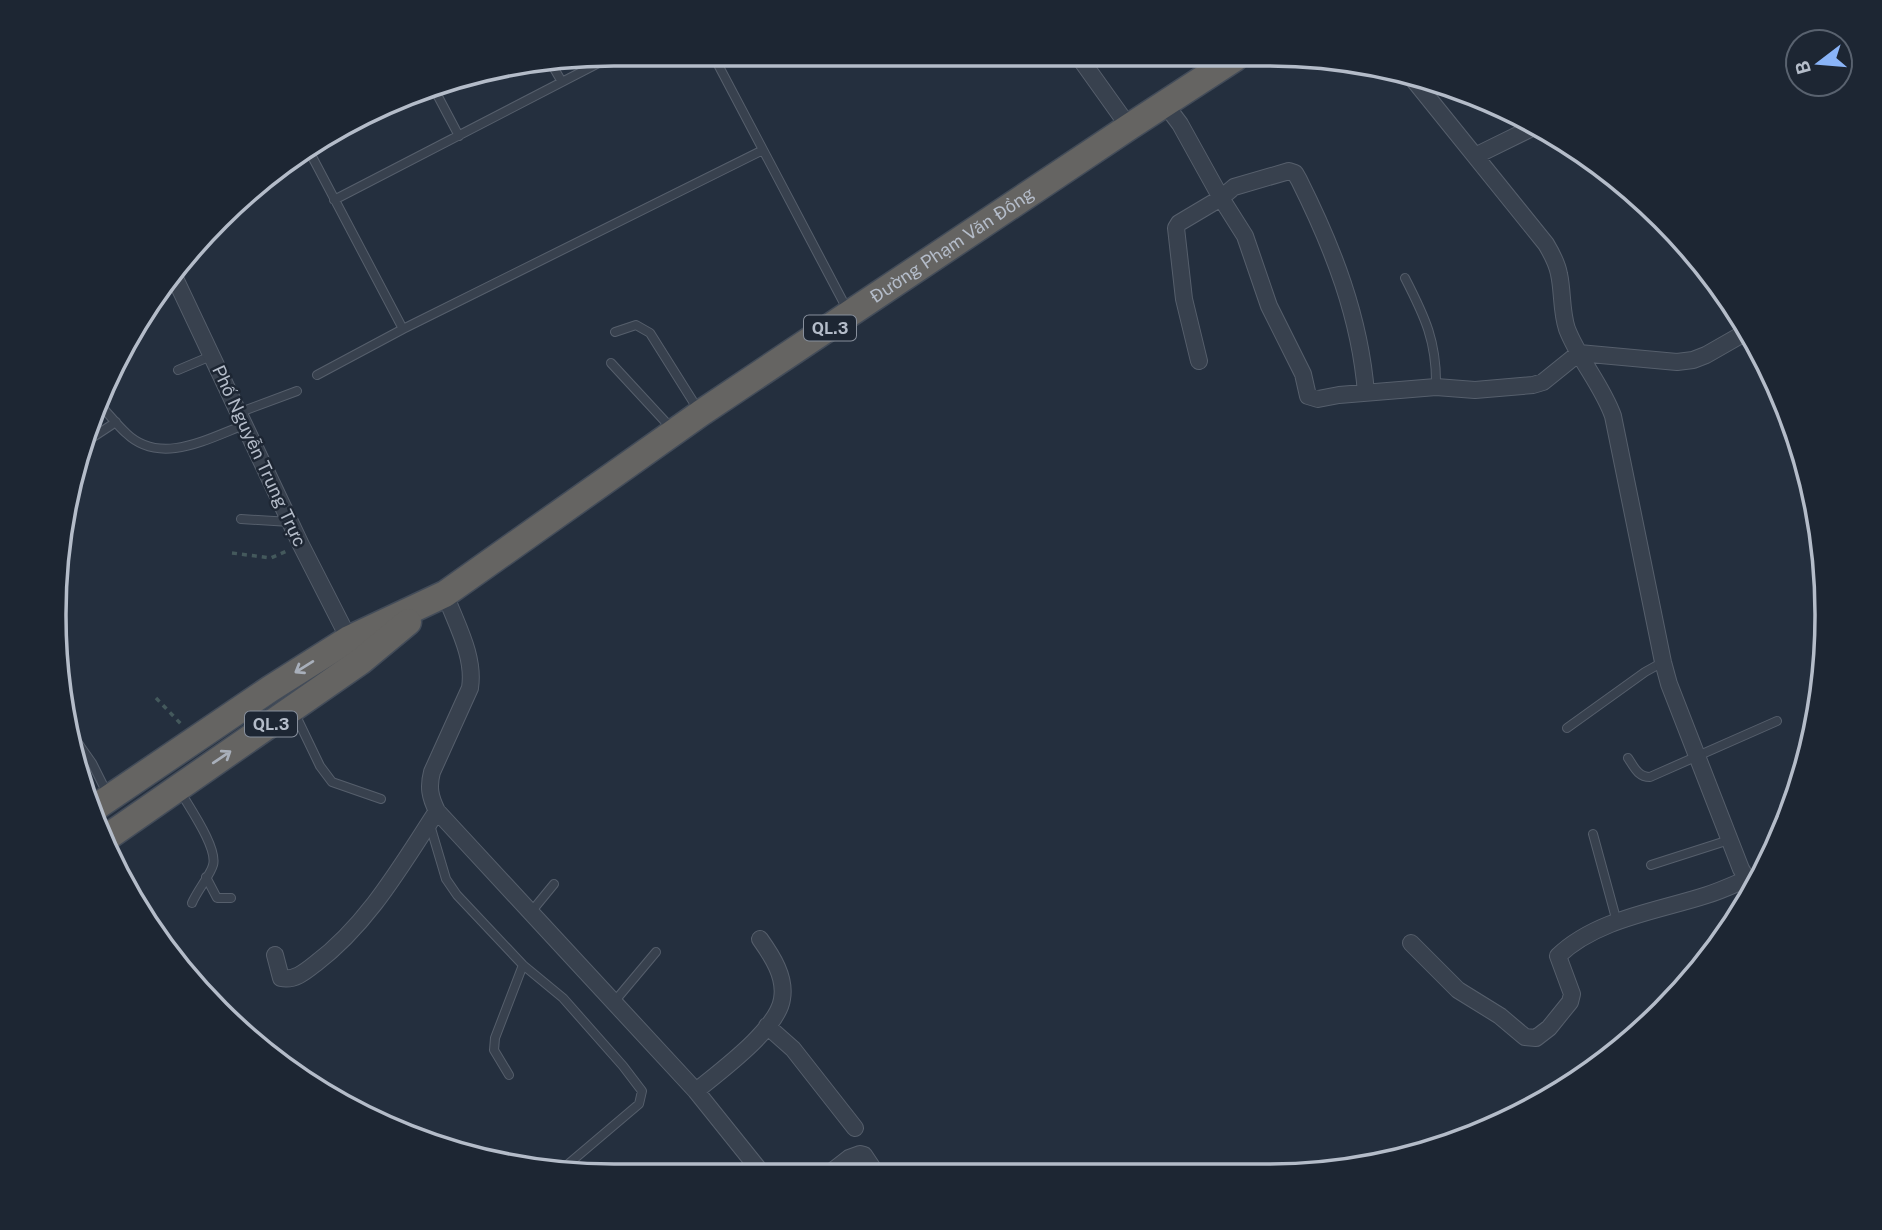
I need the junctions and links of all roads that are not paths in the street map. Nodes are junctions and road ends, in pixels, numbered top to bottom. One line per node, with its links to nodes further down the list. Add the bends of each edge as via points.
1 (719, 66): 13 (lane)
2 (1085, 66): 10 (street)
3 (1223, 66): 9 (highway, Đường Phạm Văn Đồng / QL.3)
4 (590, 67): 6 (lane)
5 (555, 70): 6 (lane)
6 (562, 82): 12 (lane)
7 (1421, 89): 14 (street)
8 (438, 96): 12 (lane)
9 (1165, 104): 10 (highway, Đường Phạm Văn Đồng / QL.3); 16 (street)
10 (1129, 127): 20 (highway, Đường Phạm Văn Đồng / QL.3)
11 (1525, 131): 14 (street)
12 (459, 136): 17 (lane)
13 (763, 150): 20 (lane); 21 (lane)
14 (1475, 156): 24 (street, via 1554,259 1565,321)
15 (312, 158): 17 (lane)
16 (1221, 198): 26 (street, via 1176,228 1184,299); 32 (street, via 1245,236 1308,396 1318,399); 32 (street, via 1234,187 1296,173 1331,246 1351,306)
17 (334, 200): 21 (lane)
18 (1405, 278): 30 (lane, via 1424,316 1437,359)
19 (176, 286): 25 (street, Phố Nguyễn Trung Trực)
20 (850, 314): 34 (highway, Đường Phạm Văn Đồng / QL.3)
21 (402, 329): 29 (lane)
22 (615, 332): 34 (lane, via 636,325 650,333)
23 (1739, 336): 24 (street, via 1693,360 1677,362)
24 (1579, 353): 30 (street, via 1533,385 1475,390); 43 (street, via 1613,416)
25 (211, 356): 28 (lane); 35 (street, Phố Nguyễn Trung Trực)
26 (1199, 361)
27 (611, 363): 37 (lane)
28 (178, 370)
29 (317, 374)
30 (1436, 387): 32 (street)
31 (298, 391): 35 (lane)
32 (1366, 393)
33 (106, 411): 36 (lane)
34 (701, 413): 37 (highway, Đường Phạm Văn Đồng / QL.3)
35 (241, 419): 36 (lane, via 190,445 167,450 142,445); 40 (street, Phố Nguyễn Trung Trực)
36 (116, 422): 38 (lane)
37 (674, 432): 41 (highway, Đường Phạm Văn Đồng / QL.3)
38 (98, 434)
39 (242, 520): 40 (lane)
40 (290, 523): 42 (street, Phố Nguyễn Trung Trực)
41 (438, 598): 42 (highway, Đường Phạm Văn Đồng / QL.3); 44 (highway, Đường Phạm Văn Đồng / QL.3, via 376,650); 53 (street, via 470,661 472,675 432,772)
42 (349, 639): 52 (highway, Đường Phạm Văn Đồng / QL.3, one-way to 52)
43 (1663, 662): 46 (lane); 48 (street)
44 (293, 709): 50 (highway, Đường Phạm Văn Đồng / QL.3, one-way to 44); 51 (lane, via 332,782)
45 (1777, 722): 48 (lane)
46 (1567, 728)
47 (83, 750): 52 (lane, via 92,762)
48 (1698, 757): 49 (lane, via 1650,777 1638,773); 56 (street)
49 (1628, 758)
50 (178, 787): 54 (highway, Đường Phạm Văn Đồng / QL.3); 58 (lane, via 211,846 214,865)
51 (381, 799)
52 (101, 803)
53 (433, 816): 64 (street); 69 (street, via 386,890 337,947 290,979 281,978); 70 (lane, via 446,879)
54 (112, 834)
55 (1593, 834): 65 (lane)
56 (1729, 840): 57 (lane); 59 (street)
57 (1651, 865)
58 (206, 877): 62 (lane, via 217,898); 63 (lane)
59 (1749, 877)
60 (554, 884): 64 (lane)
61 (1744, 885): 65 (street)
62 (231, 898)
63 (192, 903)
64 (531, 912): 71 (street)
65 (1617, 922): 67 (street, via 1558,956 1572,993 1570,1002 1536,1038 1525,1037 1458,990)
66 (760, 939): 72 (street, via 773,956 783,987 782,1003)
67 (1411, 943)
68 (656, 952): 71 (lane)
69 (275, 955)
70 (523, 965): 73 (lane, via 495,1038 494,1050); 76 (lane, via 564,999 642,1091 639,1104)
71 (614, 1002): 74 (street)
72 (767, 1026): 74 (street); 75 (street, via 793,1049)
73 (509, 1075)
74 (696, 1091): 77 (street)
75 (855, 1128)
76 (571, 1161)
77 (755, 1164)
78 (841, 1164): 79 (street, via 860,1154)
79 (870, 1164)

